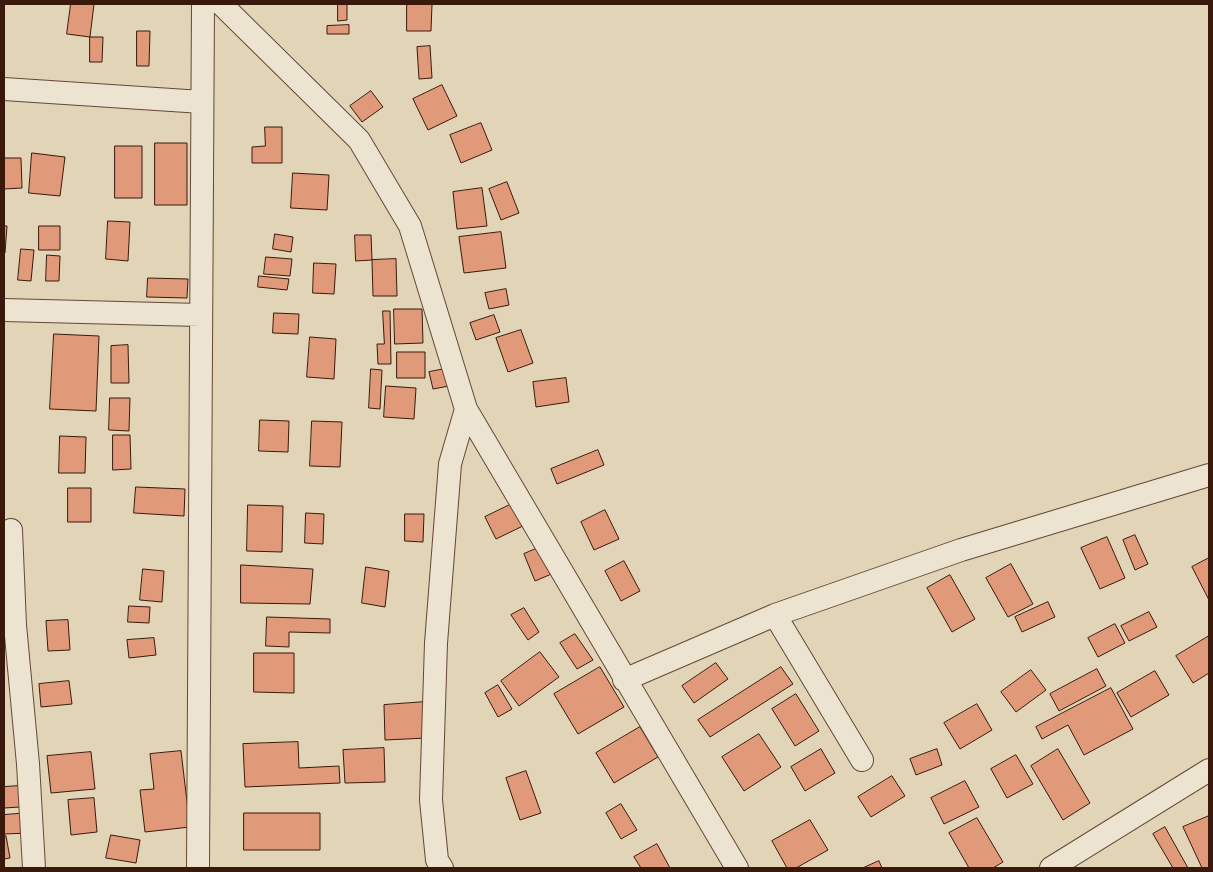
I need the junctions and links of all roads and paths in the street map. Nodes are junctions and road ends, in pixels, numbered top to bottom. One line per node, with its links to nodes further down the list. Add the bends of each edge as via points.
1 (203, 4): 4 (street)
2 (221, 4): 7 (street, via 359,140 410,226)
3 (4, 89): 4 (street)
4 (202, 102): 6 (street)
5 (4, 310): 6 (street)
6 (200, 315): 15 (street)
7 (466, 409): 11 (street); 16 (street, via 450,464 436,643 431,800 437,860)
8 (1209, 475): 10 (street, via 962,550)
9 (11, 530): 14 (street)
10 (775, 615): 11 (street); 12 (street)
11 (624, 680): 17 (street)
12 (862, 760)
13 (1209, 770): 18 (street)
14 (34, 868)
15 (198, 868)
16 (442, 868)
17 (737, 868)
18 (1051, 868)

